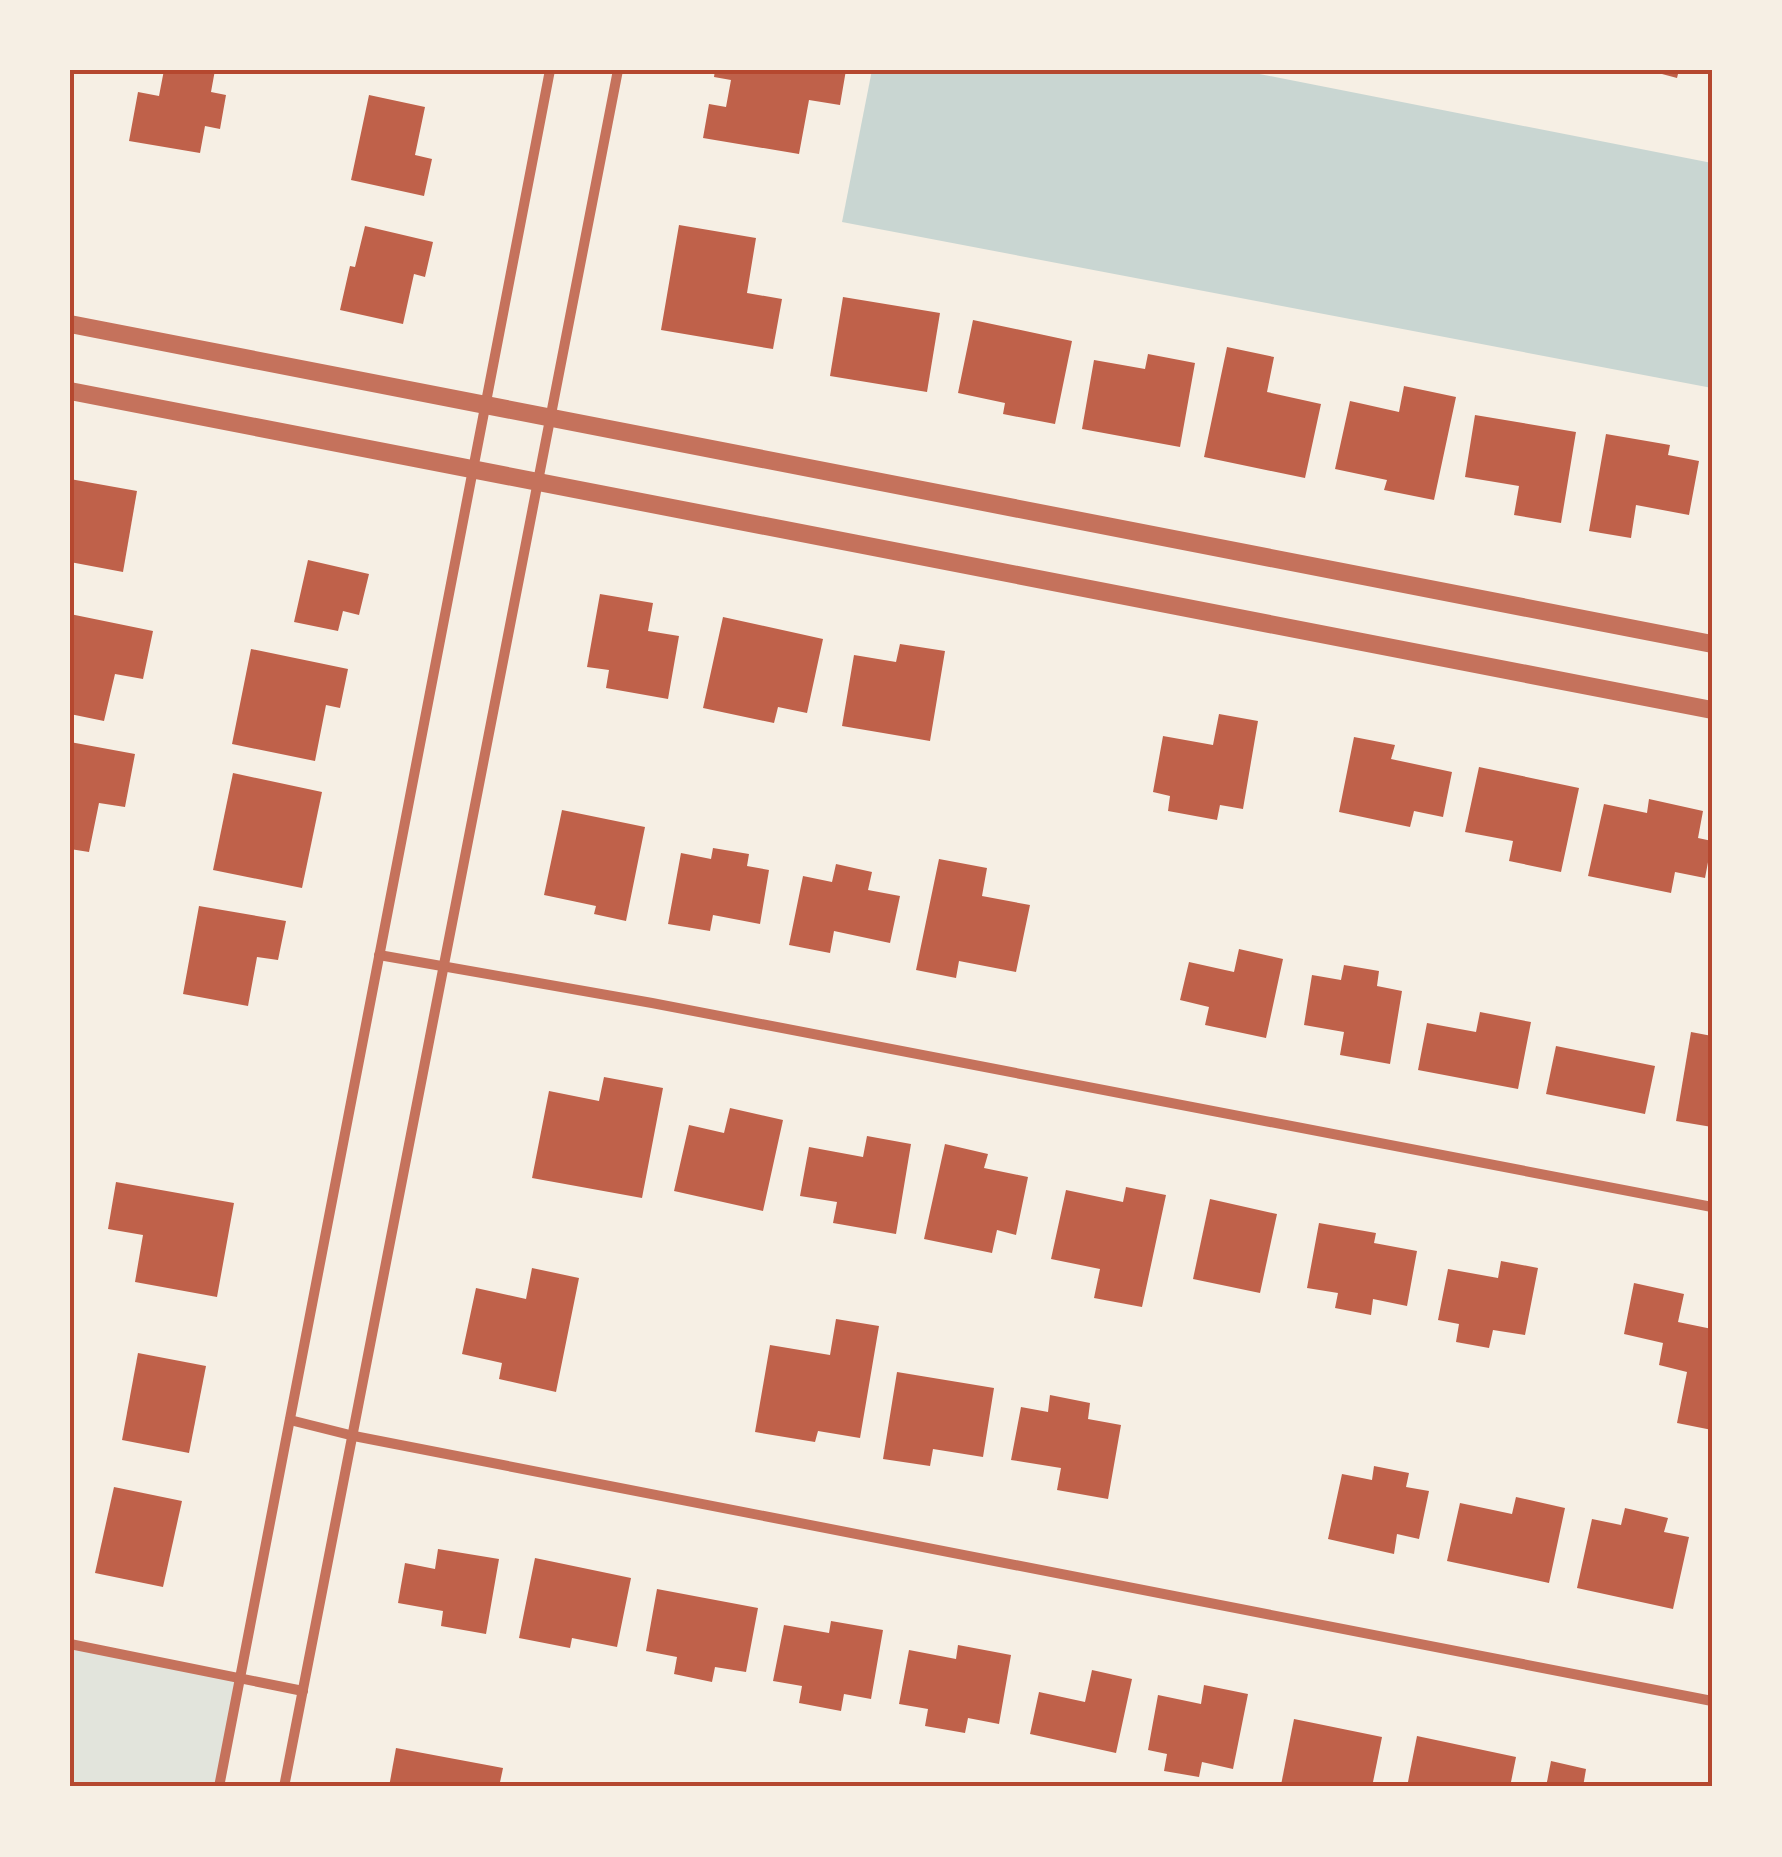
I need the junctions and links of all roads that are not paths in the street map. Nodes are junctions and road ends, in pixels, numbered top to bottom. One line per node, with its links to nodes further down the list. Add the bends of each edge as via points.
1 (550, 70): 5 (street)
2 (618, 70): 6 (street)
3 (70, 324): 5 (street)
4 (70, 390): 7 (street)
5 (485, 405): 6 (street); 7 (street)
6 (551, 418): 8 (street); 9 (street)
7 (473, 468): 8 (street); 11 (street)
8 (539, 481): 10 (street); 12 (street)
9 (1712, 644)
10 (1712, 710)
11 (379, 956): 12 (street); 14 (street)
12 (445, 966): 13 (street); 15 (street)
13 (1712, 1207)
14 (290, 1420): 15 (street); 17 (street)
15 (354, 1436): 18 (street); 19 (street)
16 (70, 1644): 17 (street)
17 (240, 1678): 18 (street); 20 (street)
18 (303, 1691): 21 (street)
19 (1712, 1701)
20 (219, 1787)
21 (284, 1787)

